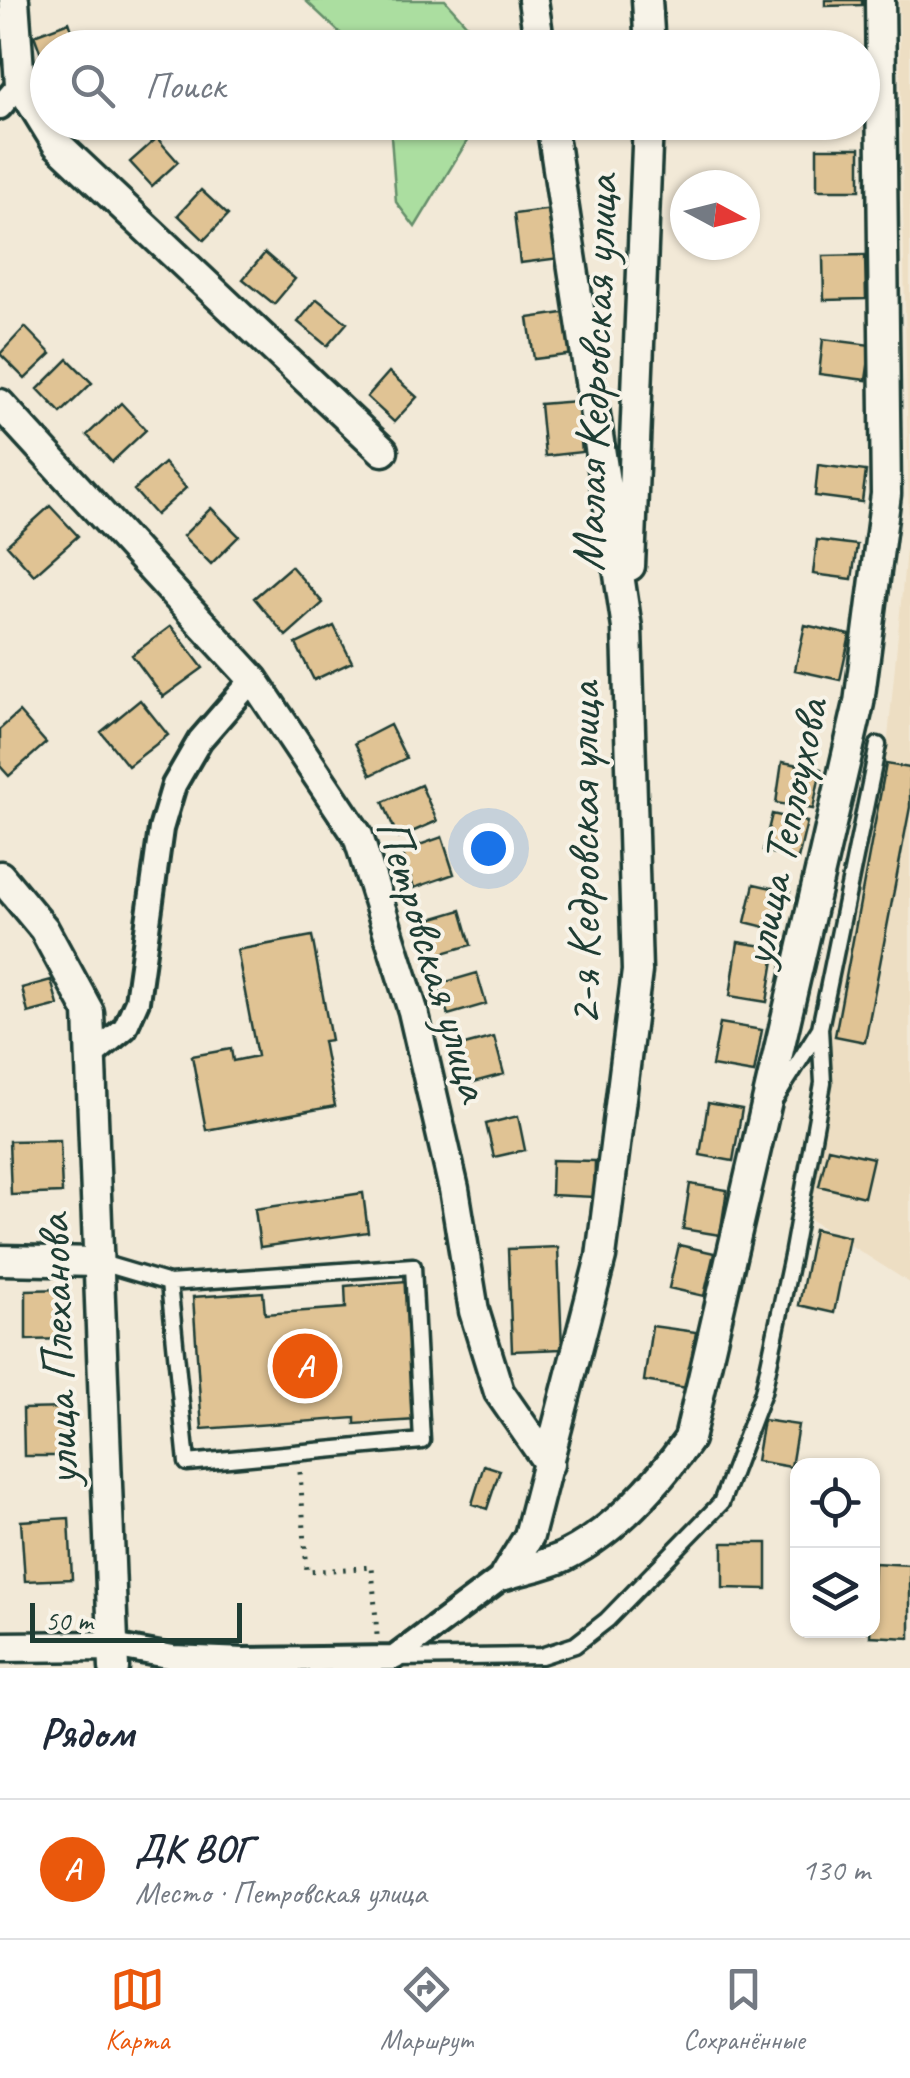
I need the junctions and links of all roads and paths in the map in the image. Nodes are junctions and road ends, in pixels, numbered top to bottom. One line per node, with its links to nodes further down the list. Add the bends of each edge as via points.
1 (14, 0): 7 (street)
2 (533, 0): 5 (street)
3 (648, 0): 6 (street)
4 (880, 0): 21 (street, улица Теплоухова, via 886,494 859,703)
5 (537, 30)
6 (649, 30)
7 (20, 84): 8 (street); 9 (street)
8 (30, 100)
9 (0, 107)
10 (55, 140): 14 (street)
11 (554, 140): 15 (street, 2-я Кедровская улица)
12 (647, 140): 15 (street, Малая Кедровская улица)
13 (0, 404): 16 (street, Петровская улица)
14 (383, 451)
15 (628, 628): 26 (street, 2-я Кедровская улица, via 636,970 602,1257)
16 (253, 679): 20 (street, via 200,740 174,785 161,828 136,1000 126,1028); 26 (street, Петровская улица, via 358,836 413,1011 474,1311 498,1392)
17 (878, 745): 19 (lane)
18 (0, 876): 20 (street, улица Плеханова, via 44,930 88,1012)
19 (820, 1028): 21 (lane); 30 (lane, via 823,1083 764,1392 721,1503 575,1645 541,1656)
20 (90, 1057): 23 (street, улица Плеханова)
21 (765, 1116): 27 (street, улица Теплоухова, via 689,1439 658,1483 612,1522 564,1556)
22 (0, 1260): 23 (street)
23 (98, 1262): 24 (lane); 29 (street, улица Плеханова)
24 (169, 1284): 25 (lane, via 186,1463); 25 (lane, via 413,1266 422,1441)
25 (299, 1454): 30 (path, via 308,1572 372,1567)
26 (549, 1464): 27 (street, 2-я Кедровская улица, via 529,1536)
27 (505, 1575): 30 (street)
28 (0, 1648): 29 (street)
29 (113, 1657): 30 (street)
30 (387, 1658)

